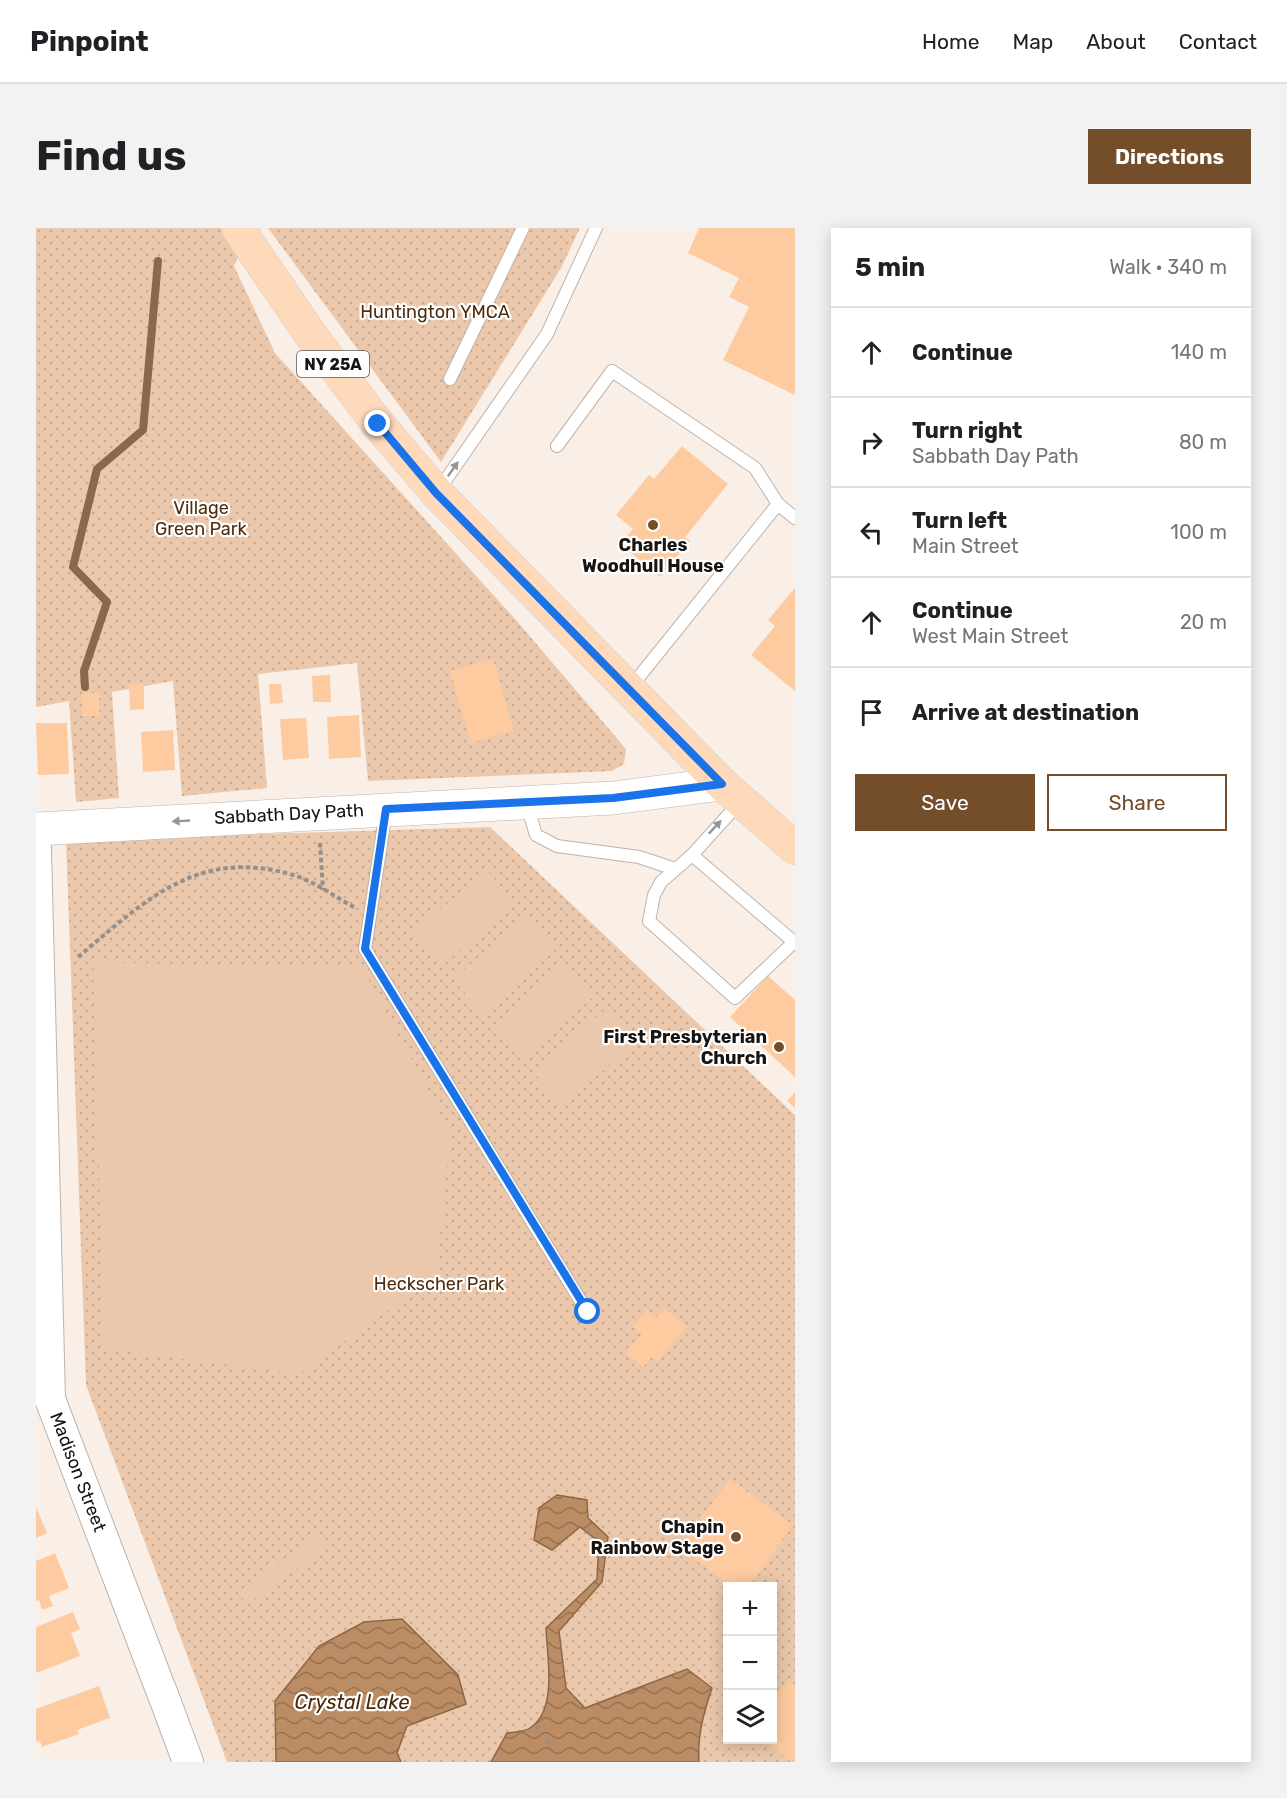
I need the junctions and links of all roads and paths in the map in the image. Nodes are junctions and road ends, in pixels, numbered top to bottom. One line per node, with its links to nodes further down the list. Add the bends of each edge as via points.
1 (238, 228): 6 (main road, NY 25A, via 310,334)
2 (523, 228): 4 (lane)
3 (596, 228): 6 (lane, one-way to 3, via 547,334)
4 (450, 379)
5 (557, 446): 7 (lane, via 612,370 755,468)
6 (436, 493): 9 (main road, NY 25A)
7 (778, 504): 8 (lane); 9 (lane)
8 (795, 519)
9 (629, 689): 10 (main road, NY 25A)
10 (731, 792): 11 (main road, Sabbath Day Path); 15 (main road, NY 25A); 17 (lane, one-way to 10)
11 (526, 802): 12 (main road, Sabbath Day Path); 18 (lane, via 536,835 556,846 639,857)
12 (386, 809): 13 (main road, Sabbath Day Path, one-way to 13); 20 (lane)
13 (36, 829)
14 (320, 842): 19 (path)
15 (795, 848)
16 (36, 849): 28 (street, Madison Street, via 50,1399)
17 (692, 855): 18 (lane); 21 (lane)
18 (675, 869): 21 (lane, via 654,895 649,921 735,998)
19 (323, 890): 20 (path); 22 (path, via 296,875 256,867 196,873 150,896)
20 (370, 916): 23 (lane, via 365,949)
21 (795, 941)
22 (78, 957)
23 (588, 1312)
24 (535, 1726): 25 (path)
25 (540, 1732)
26 (546, 1740): 27 (path)
27 (552, 1746)
28 (188, 1762)

